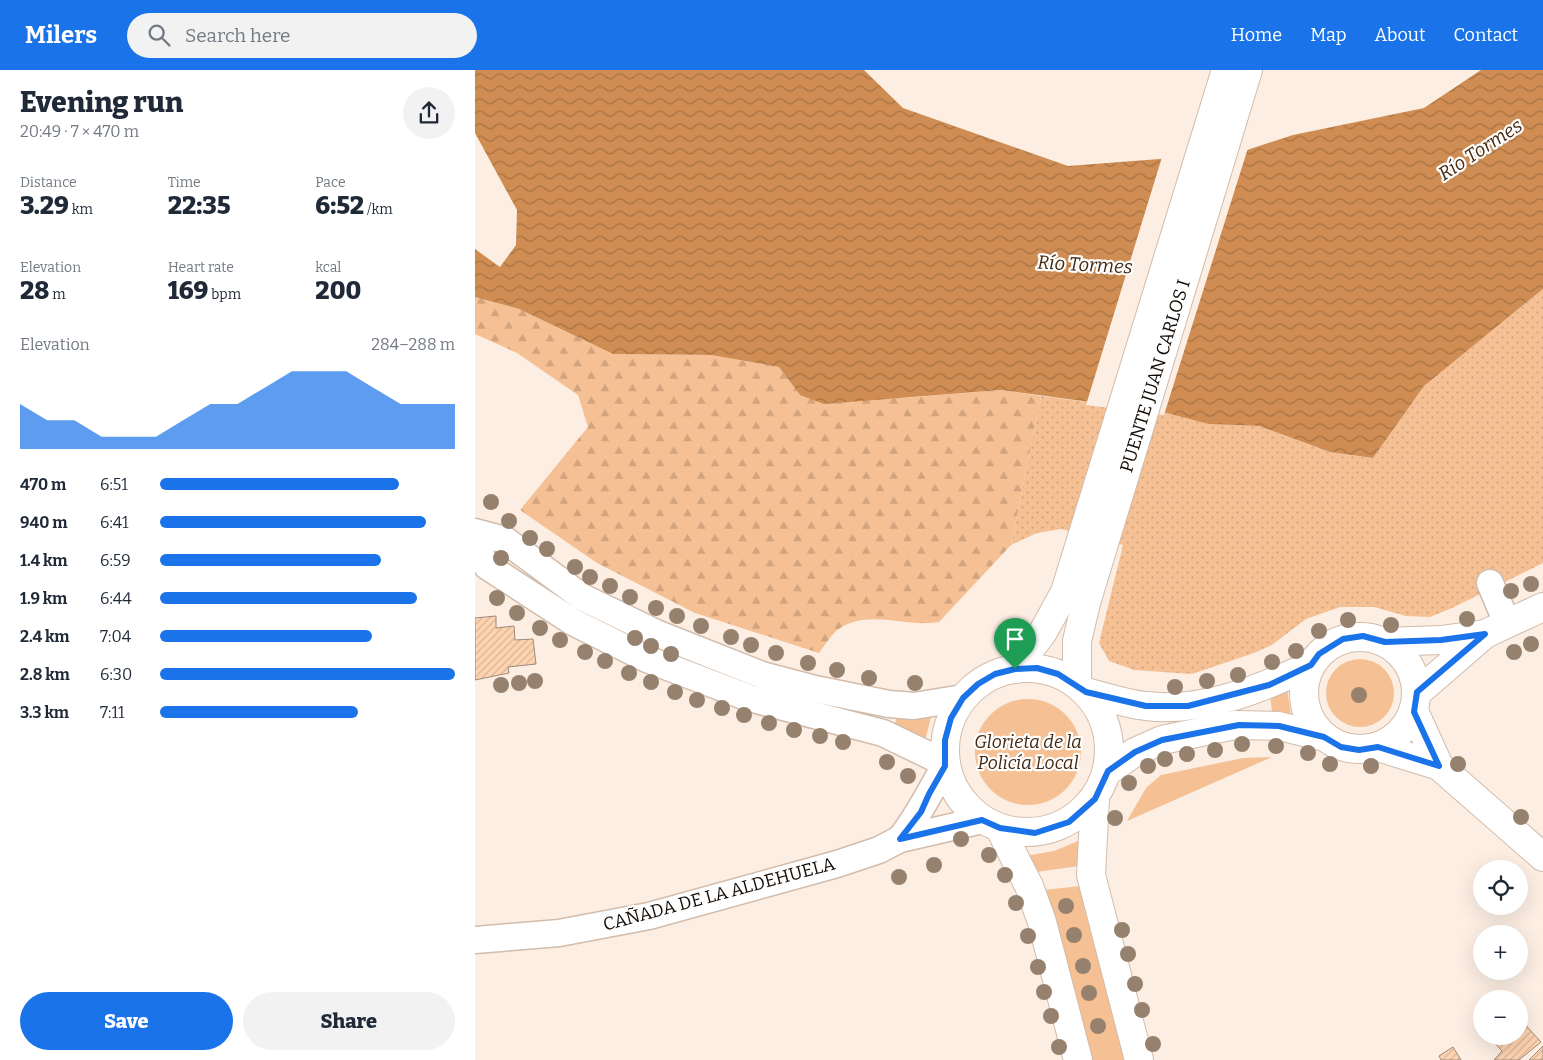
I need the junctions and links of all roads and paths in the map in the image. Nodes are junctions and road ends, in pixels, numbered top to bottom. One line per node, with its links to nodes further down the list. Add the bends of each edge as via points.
1 (1226, 70): 10 (main road, PUENTE JUAN CARLOS I, via 1065,592 1043,632)
2 (1248, 70): 11 (main road, PUENTE JUAN CARLOS I, via 1088,593 1077,641)
3 (475, 532): 12 (street, via 505,540 582,597 656,633 762,675 889,704 915,706)
4 (475, 544): 16 (street, via 487,566 573,622 647,659 749,698 883,733)
5 (1490, 583): 7 (street)
6 (1543, 607): 7 (main road)
7 (1496, 628): 8 (main road, via 1441,640); 13 (main road)
8 (1385, 642): 9 (main road, via 1363,636 1343,639 1319,654); 13 (main road, via 1403,656 1411,668)
9 (1311, 665): 11 (main road, via 1259,689 1188,706 1146,706); 14 (main road, via 1303,688 1305,708)
10 (1015, 669): 11 (main road, via 1037,668 1058,674); 12 (main road, via 995,674)
11 (1082, 688): 18 (main road, via 1103,716 1110,743)
12 (963, 698): 16 (main road, via 951,718 945,740)
13 (1416, 702): 15 (main road, via 1400,734); 17 (main road)
14 (1324, 737): 15 (main road, via 1341,747 1359,750); 18 (main road, via 1279,726 1235,725 1162,740 1135,752)
15 (1378, 747): 17 (main road)
16 (945, 764): 20 (main road, via 960,799); 21 (street, CAÑADA DE LA ALDEHUELA, via 921,812)
17 (1439, 766): 22 (main road)
18 (1108, 771): 19 (main road)
19 (1095, 799): 20 (main road, via 1069,822 1035,833); 25 (main road, via 1091,875)
20 (991, 824): 21 (street, CAÑADA DE LA ALDEHUELA); 24 (main road, via 1029,886 1042,922)
21 (900, 839): 23 (street, CAÑADA DE LA ALDEHUELA, via 837,864 649,916 559,932)
22 (1543, 857)
23 (475, 940)
24 (1079, 1060)
25 (1139, 1060)

